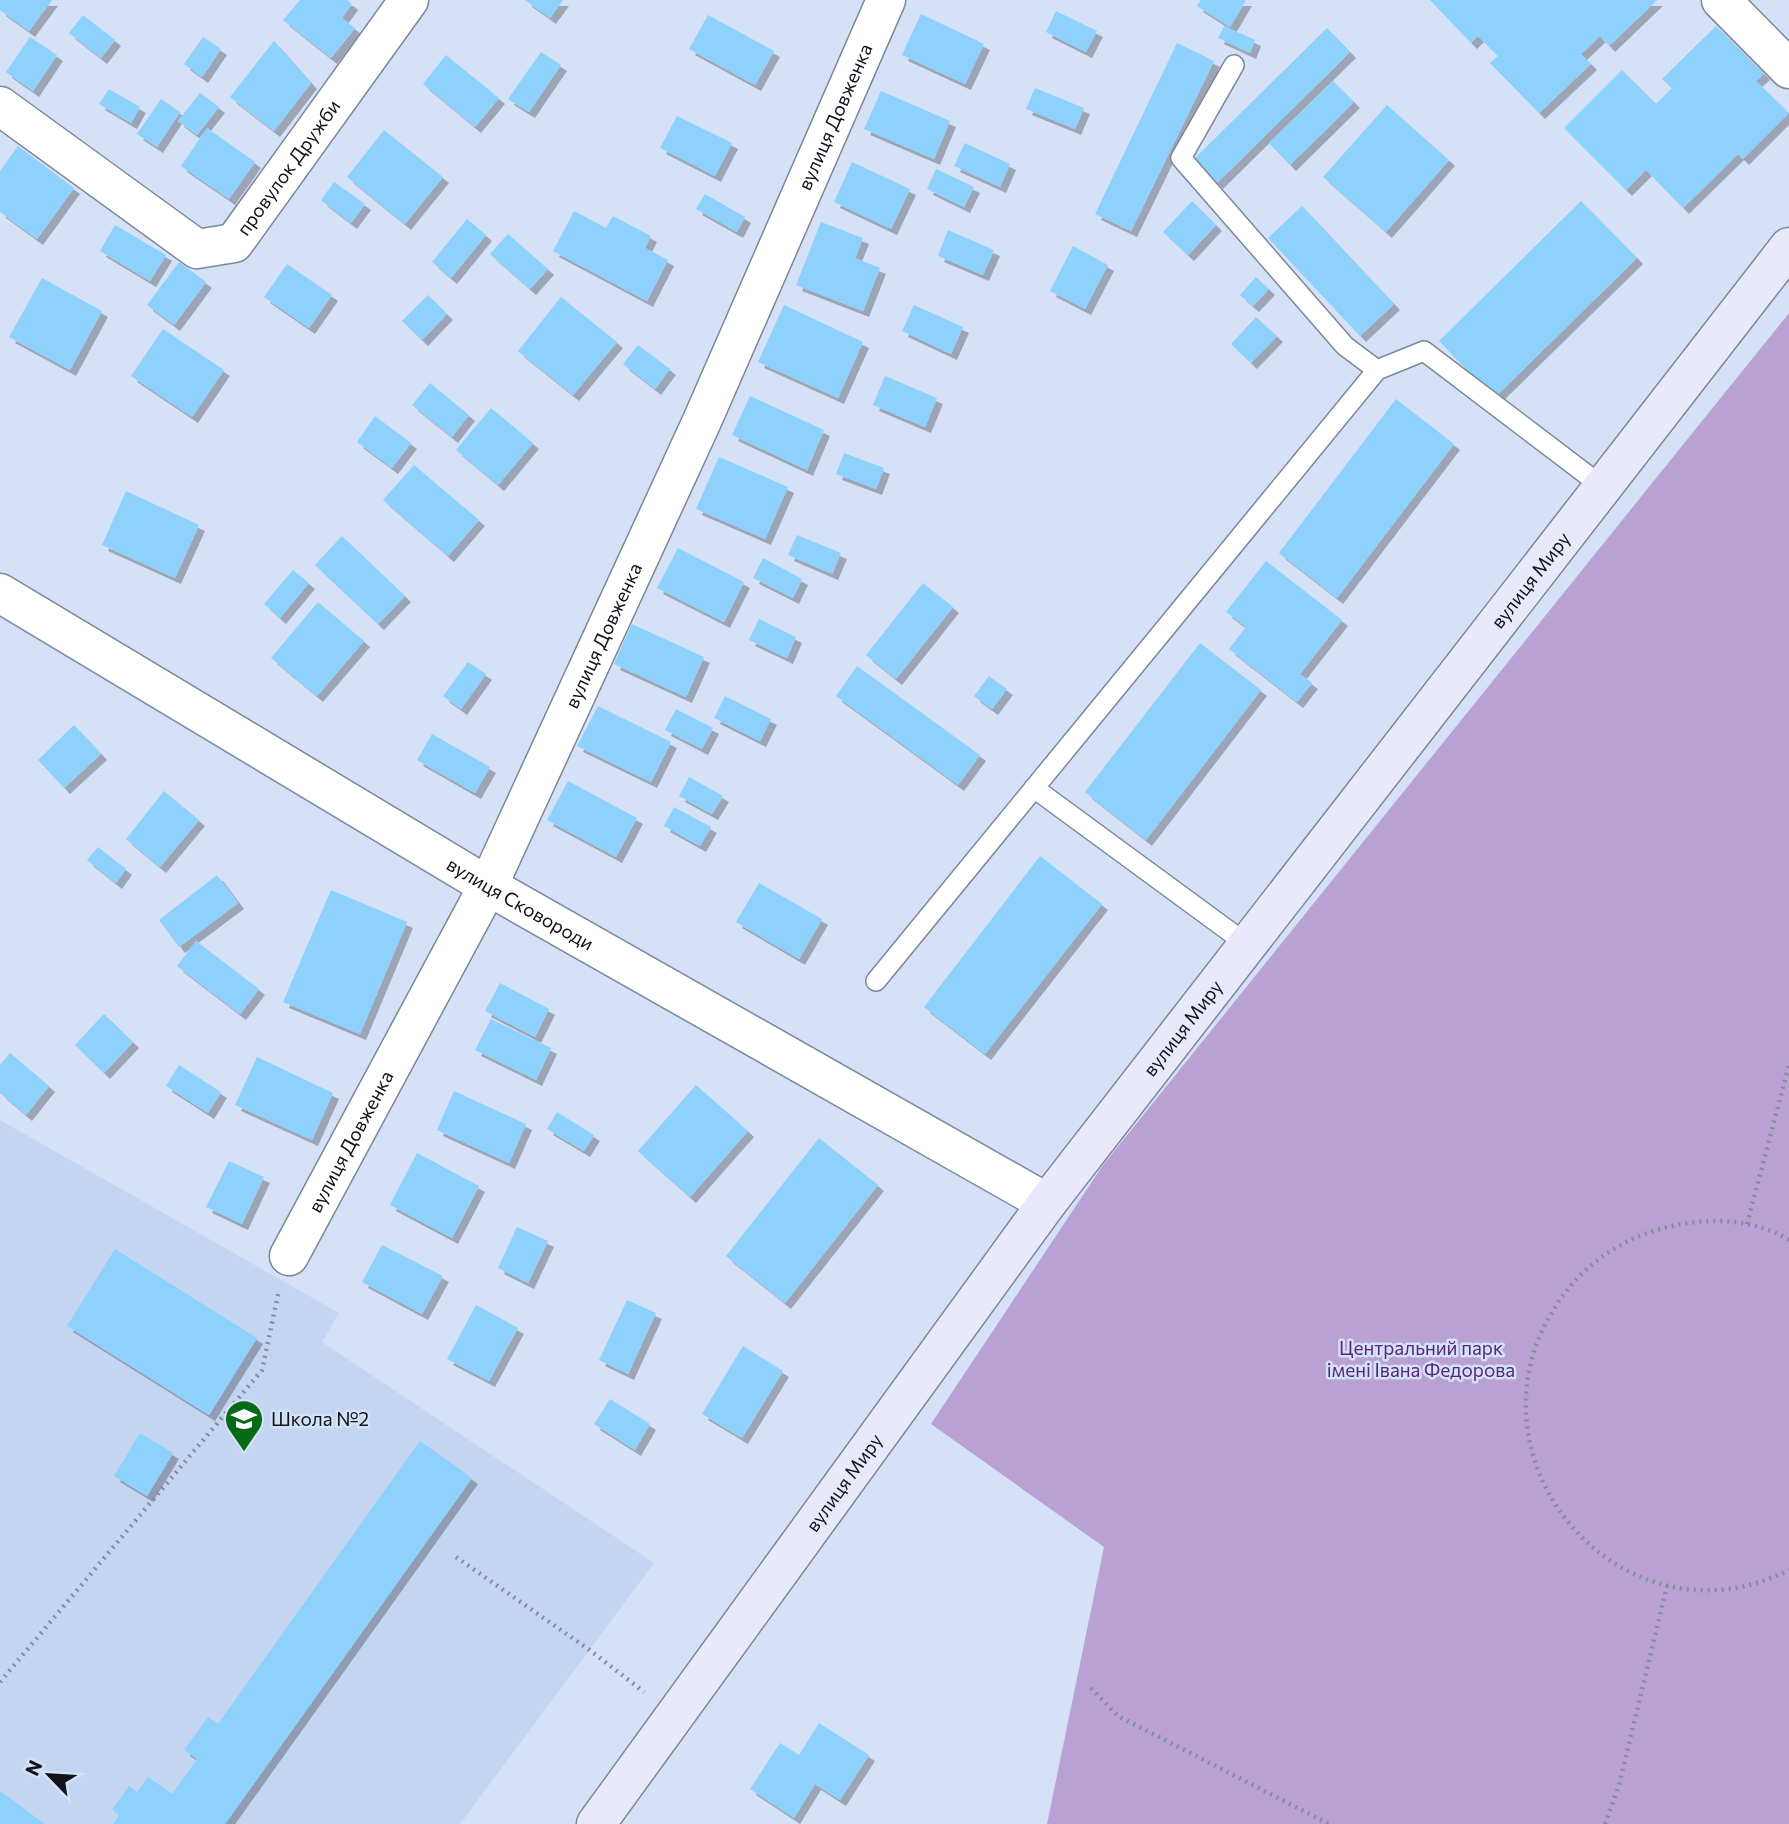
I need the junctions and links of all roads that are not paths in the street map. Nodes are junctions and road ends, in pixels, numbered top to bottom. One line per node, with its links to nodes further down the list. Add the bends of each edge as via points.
1 (410, 0): 6 (street, провулок Дружби, via 234,243 197,249)
2 (886, 0): 12 (street, вулиця Довженка, via 702,421)
3 (1721, 0): 5 (street)
4 (1234, 65): 8 (lane, via 1181,158 1345,346)
5 (1789, 69)
6 (0, 106)
7 (1789, 247): 9 (main road, вулиця Миру)
8 (1377, 370): 9 (lane, via 1424,351); 11 (lane)
9 (1603, 487): 13 (main road, вулиця Миру)
10 (0, 593): 12 (street, вулиця Сковороди)
11 (1034, 788): 13 (lane); 14 (lane)
12 (488, 886): 15 (street, вулиця Сковороди); 16 (street, вулиця Довженка)
13 (1248, 945): 15 (main road, вулиця Миру)
14 (876, 981)
15 (1047, 1203): 17 (main road, вулиця Миру)
16 (289, 1256)
17 (596, 1824)

